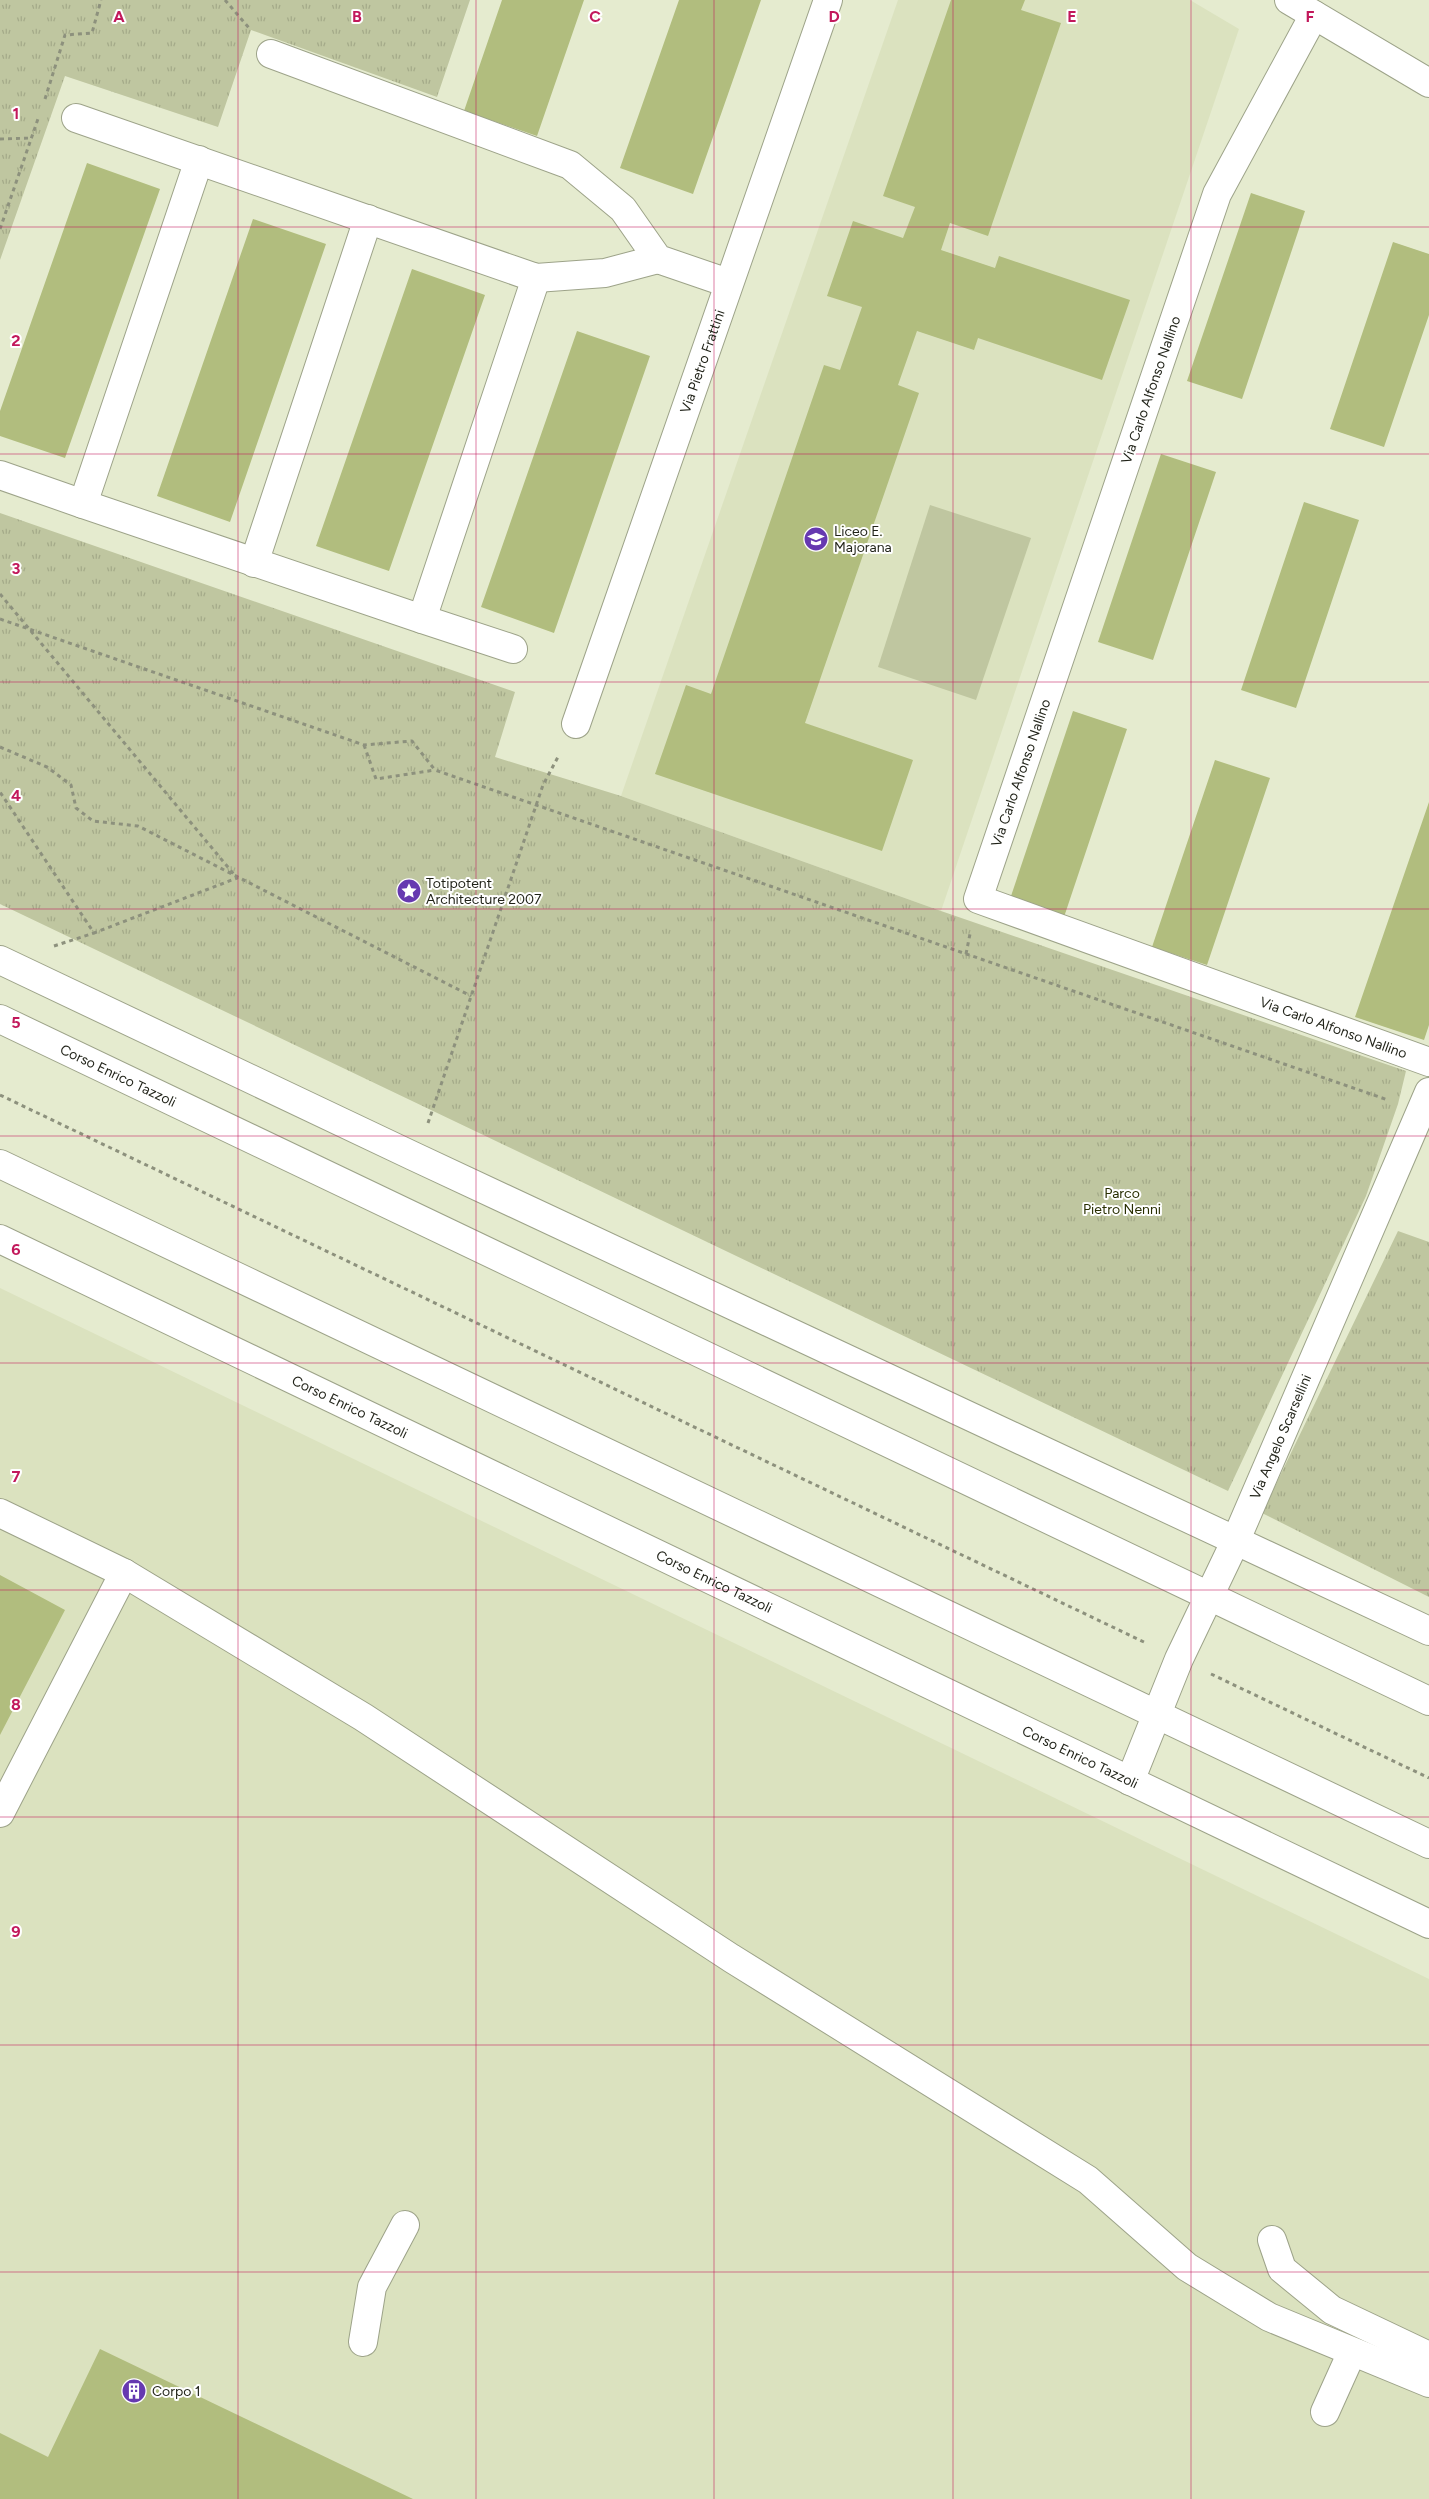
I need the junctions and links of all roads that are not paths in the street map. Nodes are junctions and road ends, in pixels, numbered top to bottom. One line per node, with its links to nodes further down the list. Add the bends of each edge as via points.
1 (828, 0): 11 (street, Via Pietro Frattini)
2 (1289, 0): 3 (street)
3 (1314, 15): 5 (street); 20 (street, Via Carlo Alfonso Nallino, via 1217,194 978,899)
4 (271, 54): 9 (street, via 570,165 623,209)
5 (1429, 83)
6 (76, 118): 7 (street)
7 (199, 160): 8 (street); 13 (street)
8 (368, 219): 10 (street); 14 (street)
9 (658, 258): 10 (street, via 605,273); 11 (street)
10 (536, 278): 15 (street)
11 (728, 284): 17 (street, Via Pietro Frattini)
12 (0, 475): 13 (street)
13 (83, 504): 14 (street)
14 (254, 563): 15 (street)
15 (422, 619): 16 (street)
16 (513, 649)
17 (576, 724)
18 (0, 960): 25 (street)
19 (0, 1019): 27 (street, Corso Enrico Tazzoli)
20 (1429, 1062)
21 (1424, 1102): 25 (street, Via Angelo Scarsellini)
22 (0, 1164): 30 (street)
23 (0, 1239): 31 (street, Corso Enrico Tazzoli)
24 (0, 1513): 26 (street)
25 (1235, 1542): 27 (street, Via Angelo Scarsellini); 28 (street)
26 (124, 1573): 32 (street); 38 (street, via 363,1717 731,1958 1088,2180 1188,2267 1269,2317)
27 (1208, 1595): 29 (street, Corso Enrico Tazzoli); 30 (street, Via Angelo Scarsellini)
28 (1429, 1631)
29 (1429, 1702)
30 (1157, 1713): 31 (street, Via Angelo Scarsellini); 33 (street)
31 (1130, 1781): 34 (street, Corso Enrico Tazzoli)
32 (0, 1813)
33 (1429, 1844)
34 (1429, 1924)
35 (405, 2225): 37 (street, via 372,2287)
36 (1272, 2240): 39 (street, via 1282,2268 1332,2310)
37 (363, 2342)
38 (1352, 2352): 40 (street); 41 (street)
39 (1429, 2356)
40 (1429, 2383)
41 (1325, 2412)

